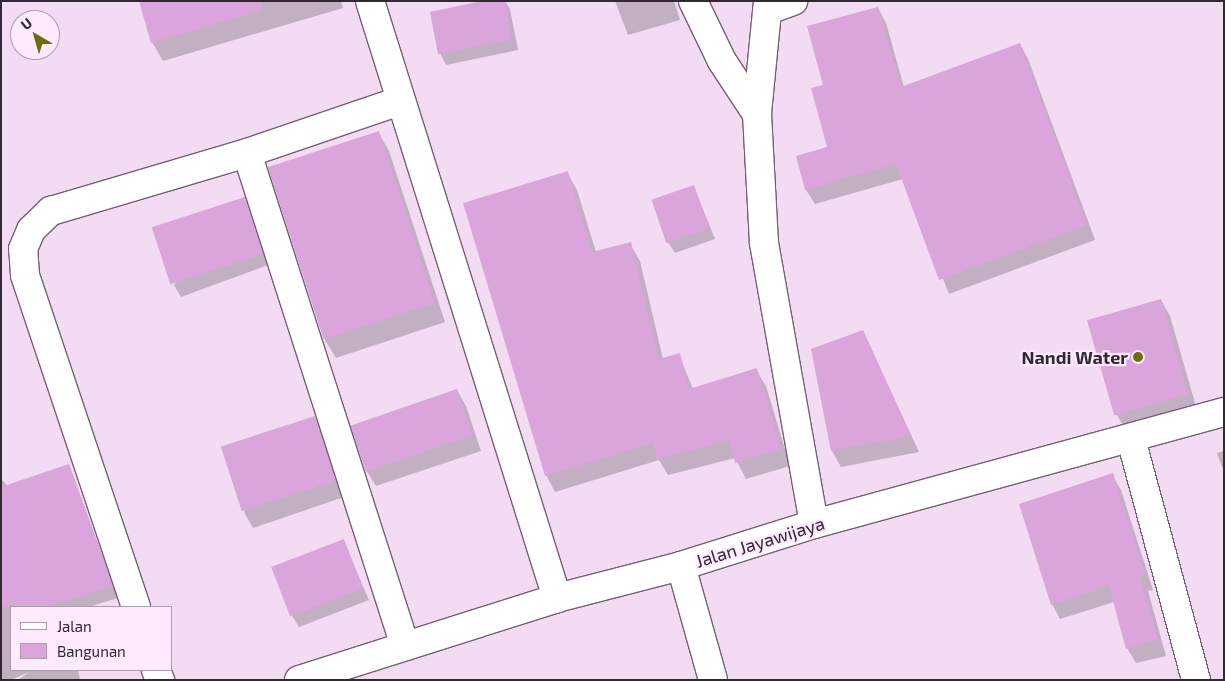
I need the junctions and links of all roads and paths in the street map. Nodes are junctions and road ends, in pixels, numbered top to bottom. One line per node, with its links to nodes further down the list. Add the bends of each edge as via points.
1 (370, 1): 5 (street)
2 (693, 1): 6 (street, via 722,61)
3 (794, 1): 4 (street)
4 (768, 5): 6 (street)
5 (400, 101): 7 (street); 12 (street)
6 (758, 114): 10 (street, via 764,243)
7 (247, 153): 13 (street, via 51,211 31,230 23,249 25,275); 14 (street)
8 (1224, 412): 9 (street, Jalan Jayawijaya)
9 (1130, 439): 10 (street, Jalan Jayawijaya); 17 (street)
10 (814, 524): 11 (street, Jalan Jayawijaya)
11 (681, 566): 12 (street, Jalan Jayawijaya); 16 (street)
12 (556, 598): 14 (street, Jalan Jayawijaya)
13 (136, 606)
14 (404, 646): 15 (street, Jalan Jayawijaya)
15 (299, 680)
16 (713, 680)
17 (1196, 680)

